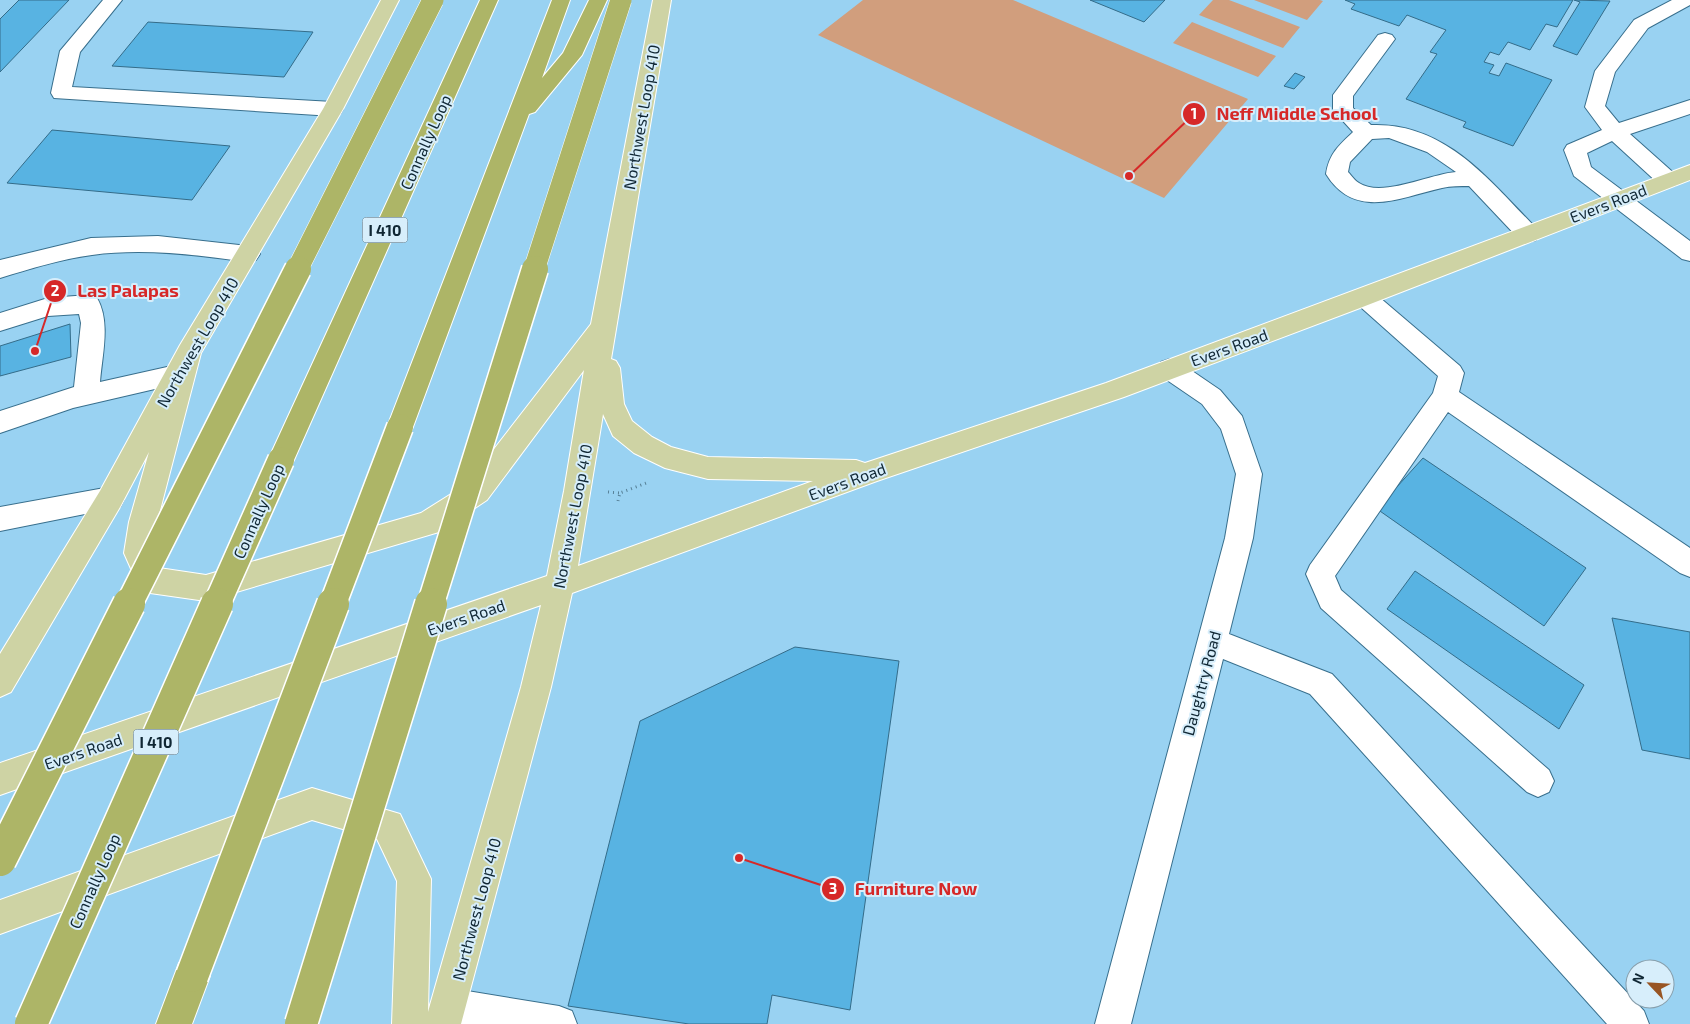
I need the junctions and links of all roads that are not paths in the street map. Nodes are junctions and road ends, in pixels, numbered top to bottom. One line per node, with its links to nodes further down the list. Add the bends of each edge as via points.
1 (113, 0): 12 (street, via 70,51 61,93)
2 (390, 0): 12 (main road, Northwest Loop 410)
3 (433, 0): 41 (highway, bridge)
4 (489, 0): 44 (highway, Connally Loop / I 410, bridge)
5 (561, 0): 13 (highway)
6 (598, 0): 13 (highway, via 572,55)
7 (621, 0): 46 (highway, bridge, via 553,208)
8 (662, 0): 26 (main road, Northwest Loop 410)
9 (1686, 0): 15 (street, via 1641,24 1605,71 1595,107)
10 (1386, 39): 14 (street, via 1342,95 1343,110)
11 (1690, 107): 15 (street)
12 (333, 109): 22 (main road, Northwest Loop 410)
13 (514, 124): 45 (highway, bridge)
14 (1366, 132): 17 (street, via 1389,131 1418,140 1462,166); 17 (street, via 1339,161 1336,174 1352,188 1374,196 1444,180)
15 (1614, 132): 18 (street); 19 (street, via 1575,150 1582,171)
16 (1690, 172): 18 (main road, Evers Road)
17 (1472, 178): 20 (street)
18 (1668, 180): 19 (main road, Evers Road)
19 (1621, 198): 20 (main road, Evers Road); 21 (street)
20 (1528, 234): 24 (main road, Evers Road)
21 (1690, 253)
22 (248, 254): 23 (street, via 188,246 102,245); 27 (main road, Northwest Loop 410)
23 (0, 269)
24 (1364, 297): 28 (main road, Evers Road); 30 (street, via 1451,373)
25 (0, 322): 29 (street, via 48,307 89,304 93,323)
26 (603, 326): 27 (main road, via 477,492 429,523 206,588 150,580 138,552); 32 (main road, via 611,404 622,428 657,453 708,468); 36 (main road, Northwest Loop 410)
27 (183, 364): 29 (street); 33 (main road, Northwest Loop 410)
28 (1170, 369): 32 (main road, Evers Road); 37 (street, Daughtry Road, via 1212,396 1233,424 1249,474 1239,538)
29 (86, 395): 31 (street)
30 (1445, 396): 35 (street); 40 (street, via 1320,574 1331,599)
31 (0, 422)
32 (871, 472): 36 (main road, Evers Road)
33 (110, 499): 34 (street); 38 (main road, Northwest Loop 410)
34 (0, 519)
35 (1690, 564)
36 (560, 585): 39 (main road, Evers Road); 43 (main road, Northwest Loop 410, via 536,687)
37 (1212, 641): 49 (street, Daughtry Road); 50 (street, via 1321,684)
38 (2, 676)
39 (0, 780)
40 (1538, 781)
41 (0, 860)
42 (0, 917): 47 (main road, via 312,804 388,826 414,879)
43 (446, 1015): 48 (street)
44 (31, 1024)
45 (174, 1024)
46 (301, 1024)
47 (410, 1024)
48 (559, 1024)
49 (1113, 1024)
50 (1631, 1024)

